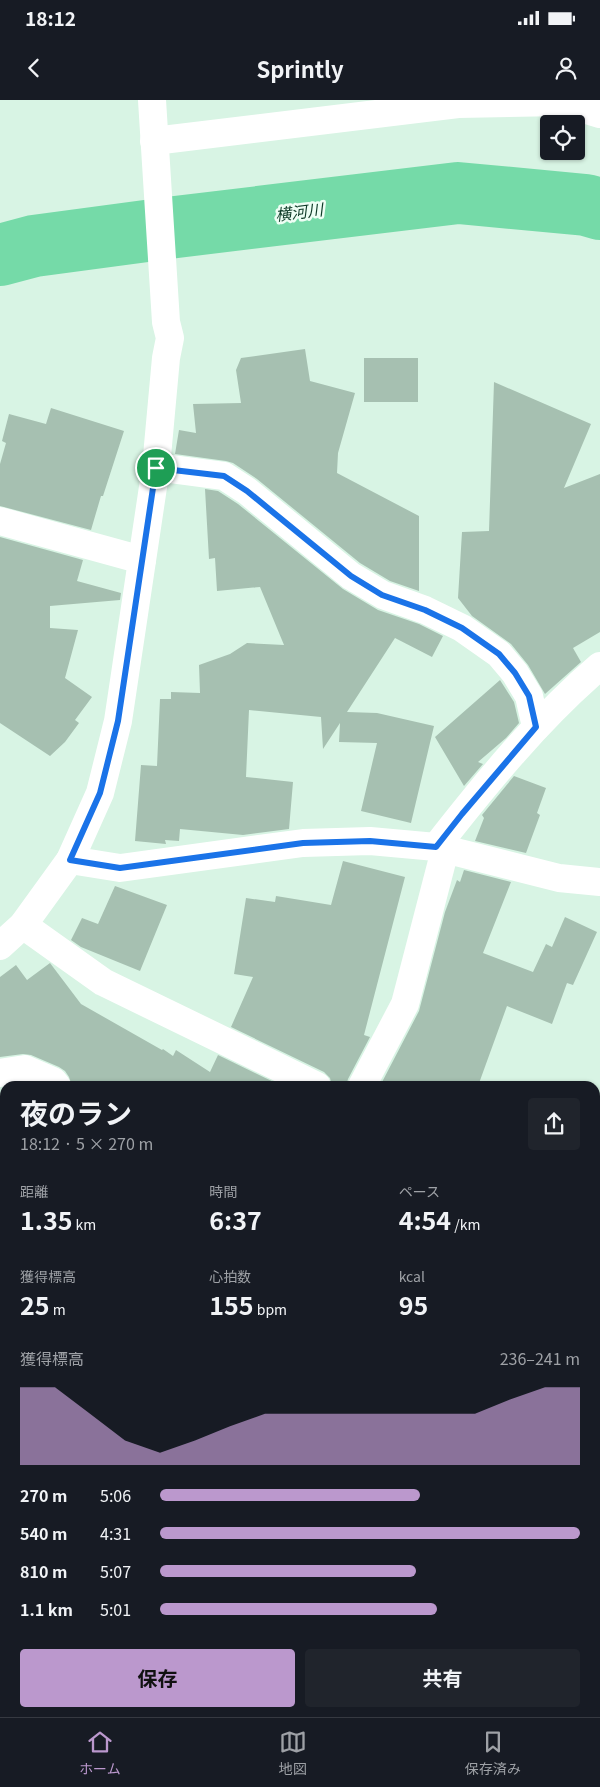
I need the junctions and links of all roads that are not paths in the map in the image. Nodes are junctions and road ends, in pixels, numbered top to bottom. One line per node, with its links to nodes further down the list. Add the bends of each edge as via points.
1 (152, 100): 3 (street)
2 (600, 114): 3 (street, via 561,102 458,104)
3 (154, 141): 4 (street, via 166,322 170,338)
4 (156, 468): 6 (street); 8 (street, via 224,476 351,576 382,595 425,610 462,628 499,654 515,673 529,696)
5 (0, 521): 6 (street)
6 (142, 560): 10 (street, via 118,721 100,793)
7 (600, 666): 8 (street, via 568,693)
8 (536, 727): 9 (street, via 462,814)
9 (441, 849): 10 (street, via 370,841 303,843 120,868); 11 (street, via 559,878); 17 (street, via 404,1004)
10 (70, 860): 12 (street)
11 (600, 882)
12 (23, 925): 13 (street); 16 (street, via 103,982)
13 (0, 946)
14 (0, 1073): 15 (street, via 25,1069)
15 (53, 1081)
16 (307, 1081)
17 (365, 1081)

